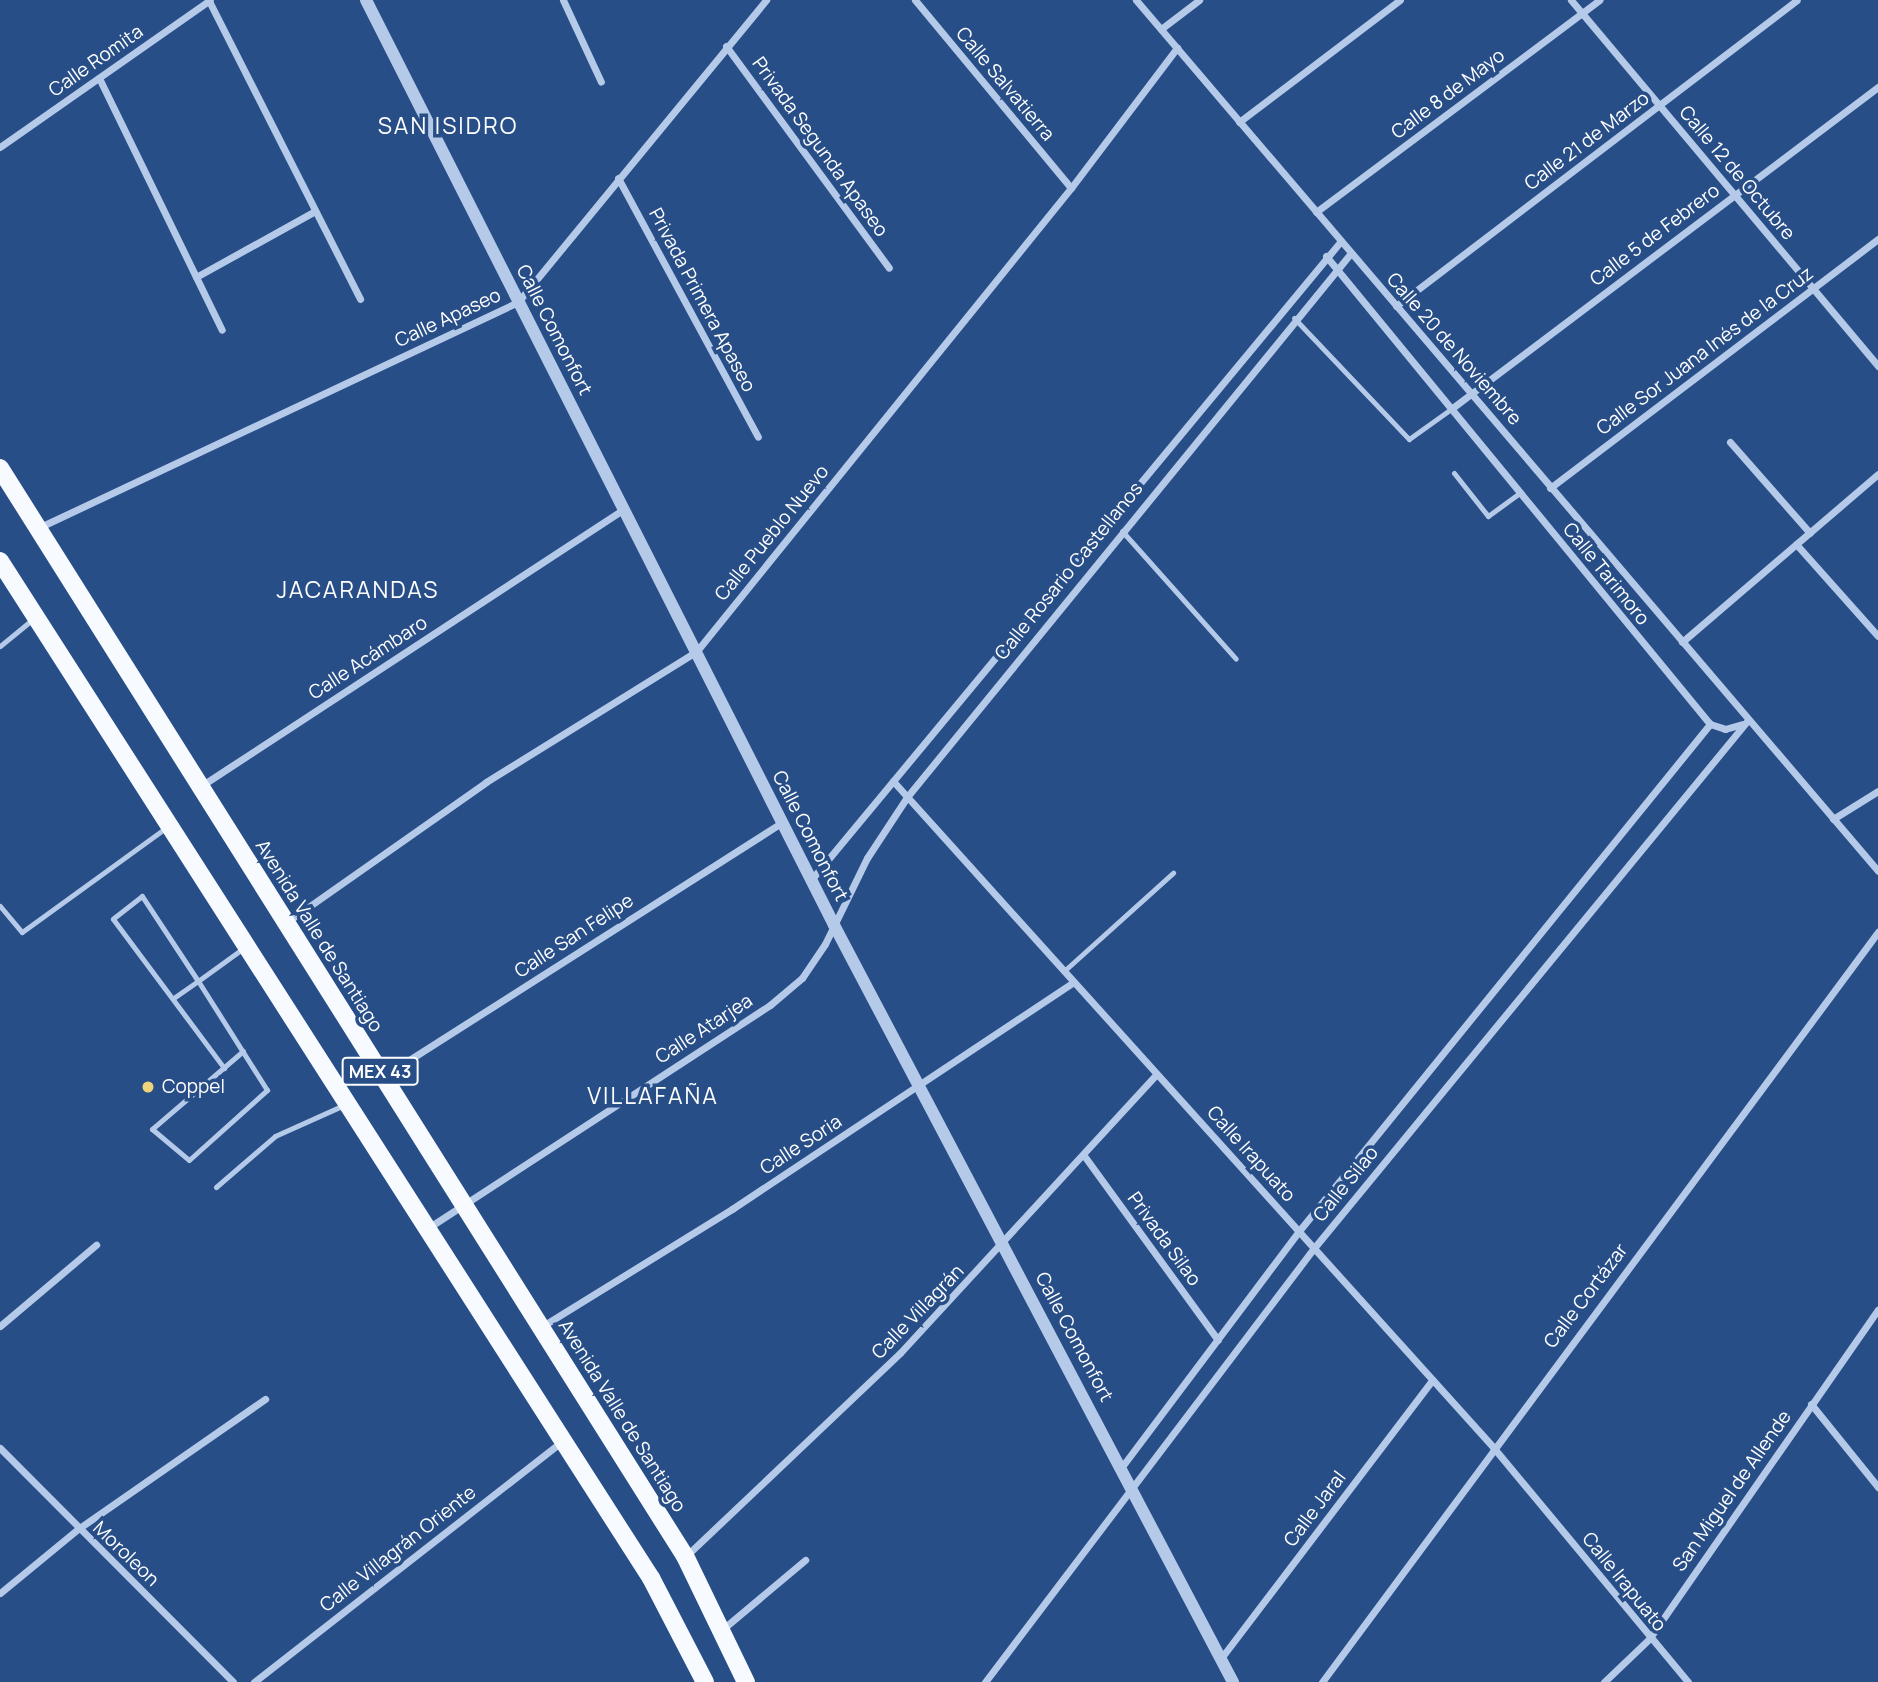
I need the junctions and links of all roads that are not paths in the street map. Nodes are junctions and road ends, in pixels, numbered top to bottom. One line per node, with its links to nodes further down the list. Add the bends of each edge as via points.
1 (209, 0): 16 (street, Calle Romita); 25 (street)
2 (366, 0): 36 (street, Calle Comonfort)
3 (563, 0): 17 (street)
4 (766, 0): 14 (street, Calle Apaseo)
5 (915, 0): 23 (street, Calle Salvatierra)
6 (1136, 0): 13 (street, Calle 20 de Noviembre)
7 (1199, 0): 13 (street)
8 (1400, 0): 20 (street)
9 (1571, 0): 12 (street, Calle 12 de Octubre)
10 (1599, 0): 12 (street, Calle 8 de Mayo)
11 (1797, 0): 19 (street, Calle 21 de Marzo)
12 (1582, 13): 19 (street, Calle 12 de Octubre); 26 (street, Calle 8 de Mayo)
13 (1161, 29): 15 (street, Calle 20 de Noviembre)
14 (726, 46): 22 (street, Calle Apaseo); 32 (street, Privada Segunda Apaseo)
15 (1177, 48): 20 (street, Calle 20 de Noviembre); 23 (street, Calle Pueblo Nuevo)
16 (100, 78): 21 (street, Calle Romita); 33 (street)
17 (601, 82)
18 (1878, 87): 24 (street, Calle 5 de Febrero)
19 (1659, 105): 24 (street, Calle 12 de Octubre); 37 (street, Calle 21 de Marzo)
20 (1239, 122): 26 (street, Calle 20 de Noviembre)
21 (0, 147)
22 (618, 177): 36 (street, Calle Apaseo); 43 (street, Privada Primera Apaseo)
23 (1071, 188): 60 (street, Calle Pueblo Nuevo)
24 (1735, 195): 34 (street, Calle 12 de Octubre); 41 (street, Calle 5 de Febrero)
25 (315, 211): 33 (street); 35 (street)
26 (1316, 212): 28 (street, Calle 20 de Noviembre)
27 (1878, 239): 34 (street, Calle Sor Juana Inés de la Cruz)
28 (1341, 241): 29 (street, Calle 20 de Noviembre); 30 (street, Calle Rosario Castellanos)
29 (1351, 253): 31 (street, Calle Rosario Castellanos); 37 (street, Calle 20 de Noviembre)
30 (1326, 256): 31 (street, Calle Tarimoro); 64 (street, Calle Rosario Castellanos)
31 (1335, 267): 38 (street, Calle Rosario Castellanos); 42 (street, Calle Tarimoro)
32 (888, 268)
33 (196, 276): 39 (street)
34 (1813, 288): 40 (street, Calle 12 de Octubre); 48 (street, Calle Sor Juana Inés de la Cruz)
35 (360, 299)
36 (519, 302): 50 (street, Calle Comonfort); 51 (street, Calle Apaseo)
37 (1396, 306): 41 (street, Calle 20 de Noviembre)
38 (1294, 318): 42 (lane, via 1409,439); 52 (street, Calle Rosario Castellanos)
39 (222, 330)
40 (1878, 366)
41 (1472, 393): 42 (street, Calle 5 de Febrero); 48 (street, Calle 20 de Noviembre)
42 (1451, 409): 49 (street, Calle Tarimoro)
43 (758, 437)
44 (1730, 442): 53 (street)
45 (0, 468): 51 (main road, Avenida Valle de Santiago / MEX 43)
46 (1454, 473): 49 (lane, via 1488,516)
47 (1878, 474): 53 (street)
48 (1550, 488): 58 (street, Calle 20 de Noviembre)
49 (1520, 493): 63 (street, Calle Tarimoro)
50 (624, 509): 60 (street, Calle Comonfort); 65 (street, Calle Acámbaro)
51 (38, 528): 65 (main road, Avenida Valle de Santiago / MEX 43)
52 (1122, 531): 61 (lane); 67 (street, Calle Rosario Castellanos)
53 (1810, 533): 54 (street)
54 (1796, 544): 57 (street); 58 (street)
55 (0, 561): 56 (main road, MEX 43)
56 (36, 617): 59 (lane); 70 (main road, MEX 43)
57 (1878, 636)
58 (1682, 642): 62 (street, Calle 20 de Noviembre)
59 (0, 646)
60 (696, 652): 69 (street, Calle Comonfort); 75 (street, Calle Pueblo Nuevo, via 486,782)
61 (1236, 659)
62 (1748, 720): 63 (street, via 1733,728); 68 (street); 96 (street, Calle Silao)
63 (1710, 724): 93 (street, Calle Silao)
64 (893, 781): 67 (street, Calle Irapuato); 73 (street, Calle Rosario Castellanos)
65 (200, 786): 75 (main road, Avenida Valle de Santiago / MEX 43)
66 (1878, 791): 68 (street)
67 (907, 797): 76 (street, Calle Rosario Castellanos, via 867,858); 79 (street, Calle Irapuato)
68 (1833, 819): 71 (street)
69 (782, 822): 73 (street, Calle Comonfort); 86 (street, Calle San Felipe)
70 (169, 825): 74 (lane, via 22,932); 78 (main road, MEX 43)
71 (1878, 871)
72 (1173, 873): 79 (lane)
73 (811, 880): 76 (street, Calle Comonfort)
74 (0, 906)
75 (286, 923): 86 (main road, Avenida Valle de Santiago / MEX 43)
76 (834, 925): 87 (street, Calle Comonfort); 91 (street, Calle Atarjea, via 815,962 787,993)
77 (1878, 932): 105 (street, Calle Cortázar)
78 (247, 946): 80 (lane); 88 (main road, MEX 43)
79 (1064, 971): 81 (street, Calle Irapuato)
80 (198, 981): 82 (lane); 82 (lane, via 142,895 113,919); 83 (lane)
81 (1074, 982): 85 (street, Calle Irapuato); 87 (street, Calle Soria)
82 (175, 997): 84 (lane)
83 (243, 1051): 84 (lane); 84 (lane, via 267,1090 189,1160 152,1129)
84 (223, 1068)
85 (1157, 1074): 89 (street, Calle Villagrán); 93 (street, Calle Irapuato)
86 (384, 1077): 91 (main road, Avenida Valle de Santiago / MEX 43)
87 (918, 1087): 95 (street, Calle Comonfort); 99 (street, Calle Soria)
88 (347, 1104): 90 (lane, via 275,1136); 92 (main road, MEX 43)
89 (1085, 1157): 95 (street, Calle Villagrán); 100 (street, Privada Silao)
90 (216, 1186)
91 (464, 1205): 92 (street, Calle Atarjea); 99 (main road, Avenida Valle de Santiago / MEX 43)
92 (427, 1229): 104 (main road, MEX 43)
93 (1299, 1231): 96 (street, Calle Irapuato); 100 (street, Calle Silao)
94 (96, 1245): 98 (street)
95 (1003, 1246): 107 (street, Calle Comonfort); 111 (street, Calle Villagrán, via 900,1353)
96 (1314, 1248): 101 (street, Calle Irapuato); 109 (street, Calle Silao)
97 (1878, 1310): 103 (street, San Miguel de Allende)
98 (0, 1326)
99 (541, 1327): 111 (main road, Avenida Valle de Santiago / MEX 43)
100 (1218, 1340): 107 (street, Calle Silao)
101 (1432, 1380): 105 (street, Calle Irapuato); 116 (street, Calle Jaral)
102 (265, 1399): 110 (street)
103 (1811, 1404): 108 (street); 115 (street, San Miguel de Allende)
104 (562, 1440): 117 (main road, MEX 43, via 651,1578); 119 (street, Calle Villagrán Oriente)
105 (1493, 1447): 115 (street, Calle Irapuato); 123 (street, Calle Cortázar)
106 (0, 1448): 110 (street, Moroleon)
107 (1121, 1468): 109 (street, Calle Comonfort)
108 (1878, 1486)
109 (1133, 1490): 116 (street, Calle Comonfort); 121 (street, Calle Silao)
110 (78, 1530): 113 (street); 118 (street, Moroleon)
111 (685, 1556): 114 (main road, Avenida Valle de Santiago / MEX 43)
112 (805, 1560): 114 (street)
113 (0, 1592)
114 (724, 1628): 120 (main road, Avenida Valle de Santiago / MEX 43)
115 (1649, 1639): 124 (street, San Miguel de Allende); 125 (street, Calle Irapuato)
116 (1222, 1657): 122 (street, Calle Comonfort)
117 (704, 1681)
118 (233, 1682)
119 (254, 1682)
120 (746, 1682)
121 (985, 1682)
122 (1233, 1682)
123 (1321, 1682)
124 (1604, 1682)
125 (1688, 1682)

